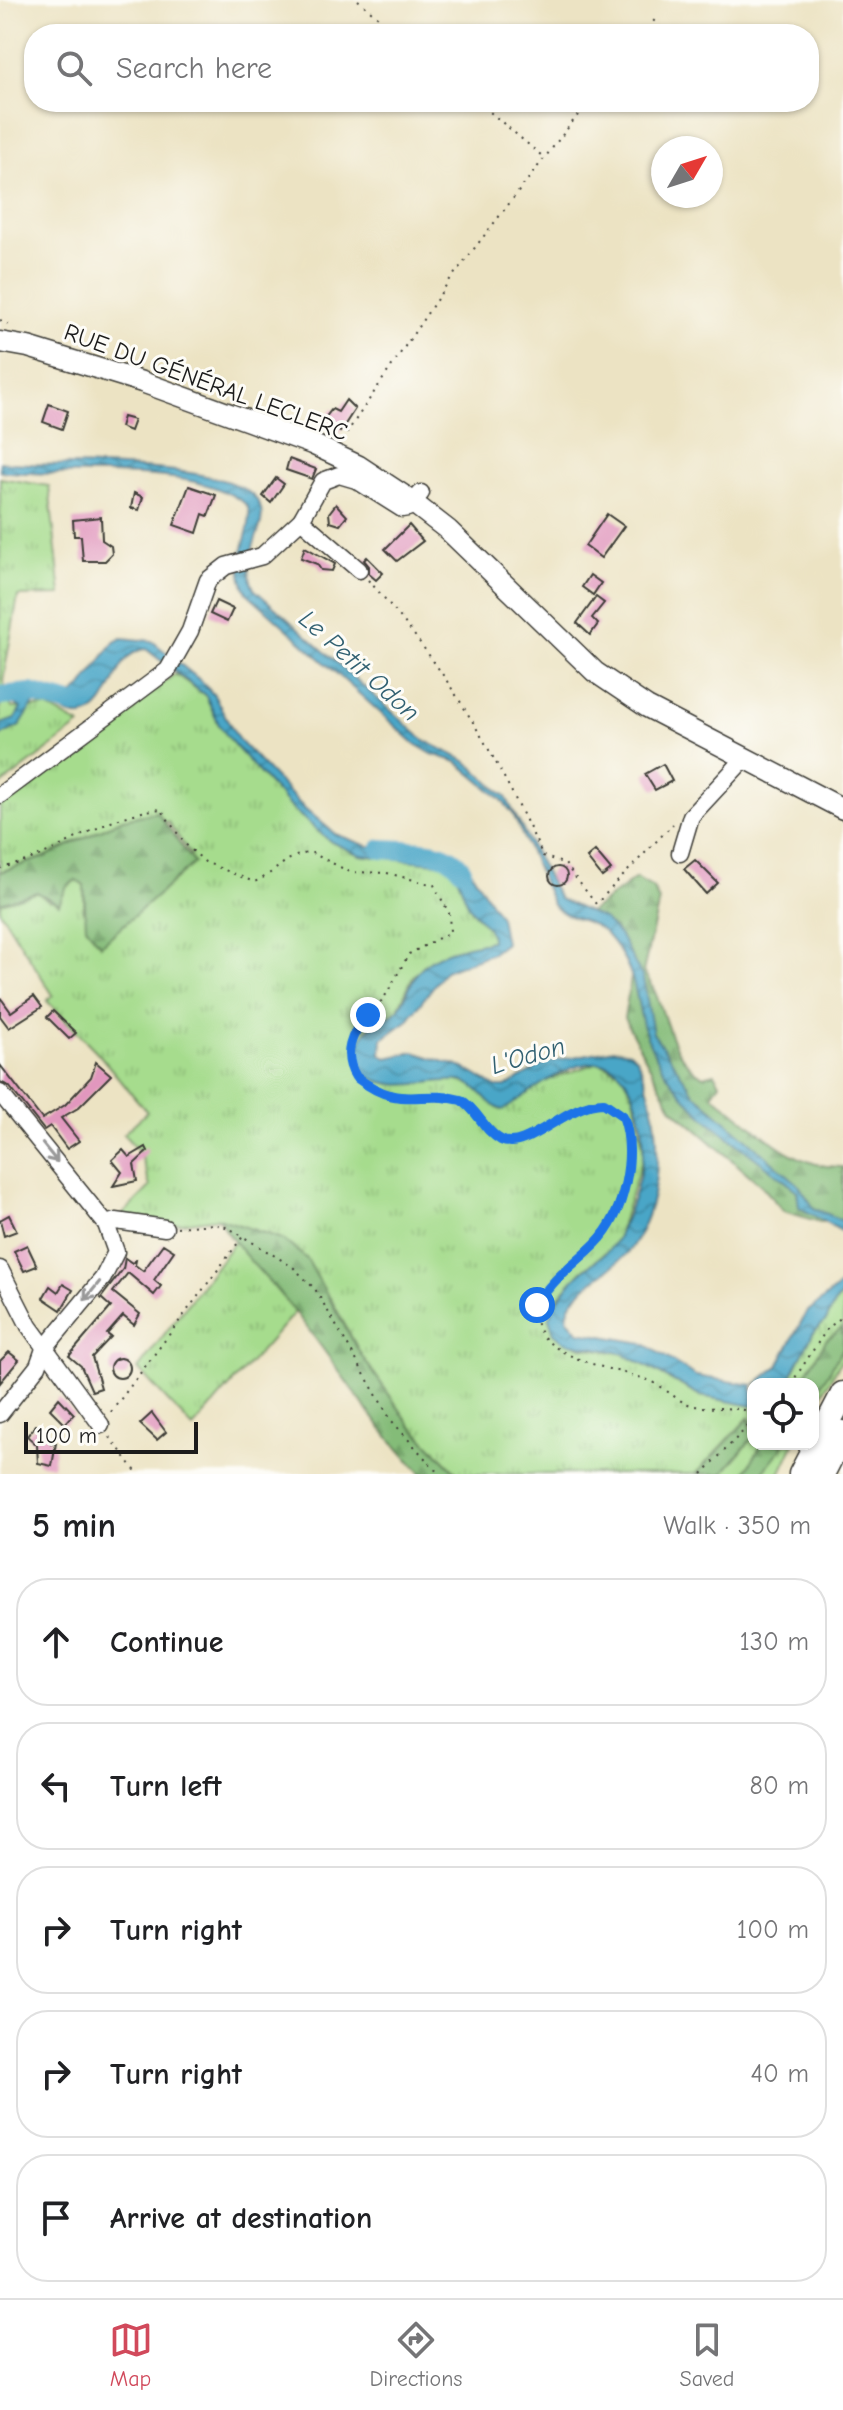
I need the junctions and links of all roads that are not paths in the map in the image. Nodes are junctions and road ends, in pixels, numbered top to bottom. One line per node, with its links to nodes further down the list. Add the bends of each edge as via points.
1 (4, 328): 3 (main road, RUE DU GÉNÉRAL LECLERC)
2 (0, 342): 3 (main road, RUE DU GÉNÉRAL LECLERC)
3 (28, 347): 4 (main road, RUE DU GÉNÉRAL LECLERC, via 157,387 334,453)
4 (418, 498): 5 (street, via 402,509 339,475 323,481); 7 (main road, RUE DU GÉNÉRAL LECLERC, via 579,651 647,707)
5 (301, 520): 6 (street); 8 (street, via 262,556 226,566 208,580 168,670)
6 (359, 570)
7 (745, 758): 9 (main road, RUE DU GÉNÉRAL LECLERC); 10 (street, via 691,816)
8 (0, 795)
9 (843, 809)
10 (680, 853)
11 (0, 1093): 12 (street, one-way to 12)
12 (106, 1224): 13 (street); 15 (street, one-way to 15, via 115,1241 112,1263)
13 (165, 1228)
14 (0, 1270): 15 (street)
15 (44, 1349): 17 (street, via 38,1366); 18 (street)
16 (843, 1394): 20 (highway)
17 (0, 1414)
18 (101, 1425)
19 (843, 1433): 21 (highway)
20 (801, 1474)
21 (822, 1474)

